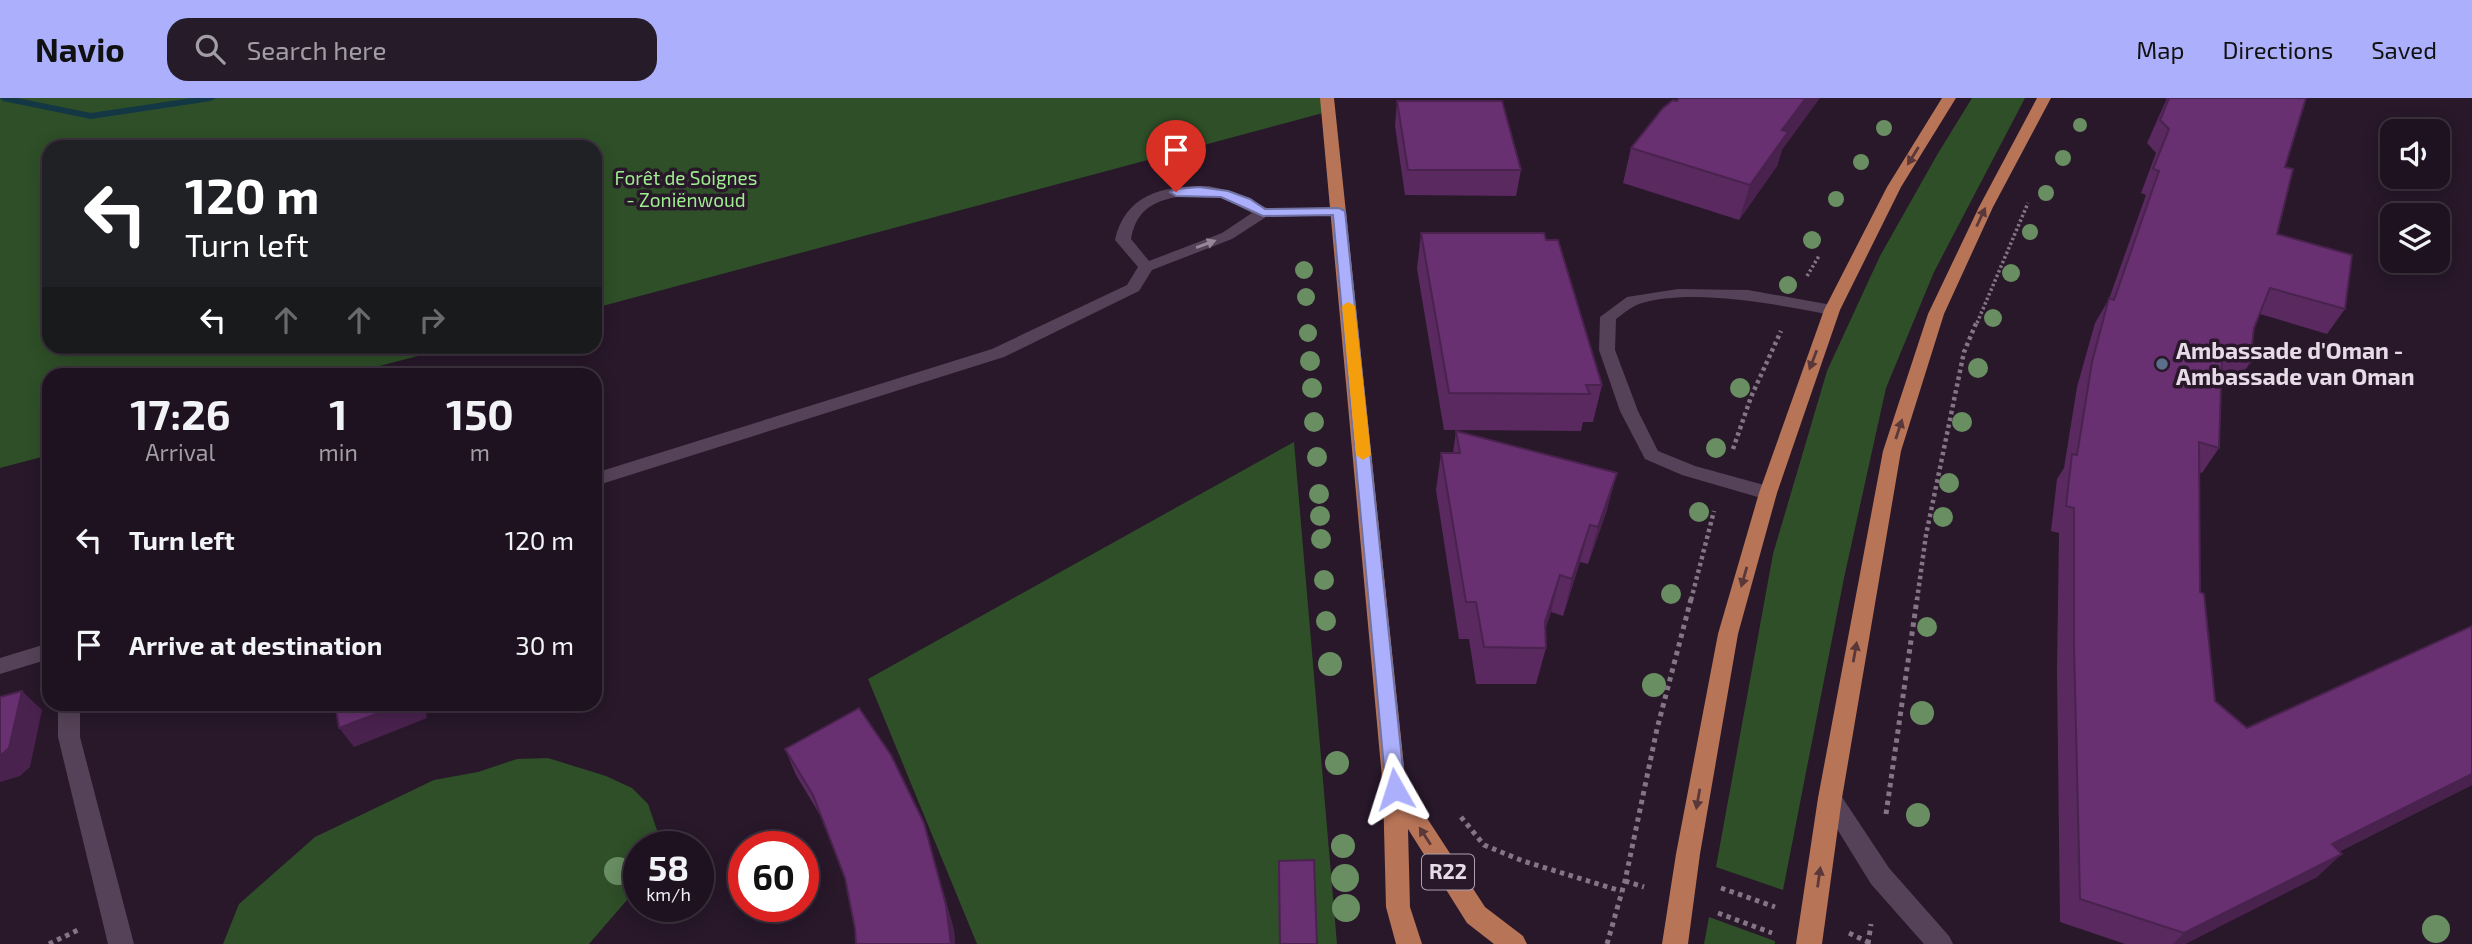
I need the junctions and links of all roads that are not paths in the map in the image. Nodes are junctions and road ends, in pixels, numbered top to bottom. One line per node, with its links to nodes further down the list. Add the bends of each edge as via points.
1 (1327, 98): 4 (main road, R22)
2 (1949, 98): 7 (main road, one-way to 7, via 1894,187)
3 (2044, 98): 14 (main road, one-way to 3, via 1892,451 1936,314)
4 (1339, 211): 5 (street); 13 (main road, R22)
5 (1263, 212): 6 (street, one-way to 5, via 1227,236); 6 (street, via 1223,193 1157,197 1136,210 1123,229 1123,240)
6 (1146, 267): 8 (street, via 1133,288 998,353)
7 (1832, 310): 9 (main road, one-way to 9); 9 (street, via 1748,295 1678,295 1633,300 1608,317 1607,350 1651,455)
8 (602, 478)
9 (1768, 493): 18 (main road, one-way to 18, via 1728,634)
10 (42, 653): 11 (street)
11 (0, 666)
12 (69, 711): 15 (street, via 69,737)
13 (1395, 789): 16 (main road, R22, via 1398,907); 17 (main road, R22, one-way to 13, via 1476,915)
14 (1830, 798): 19 (main road, one-way to 14); 20 (street, via 1880,876)
15 (121, 944)
16 (1409, 944)
17 (1514, 944)
18 (1675, 944)
19 (1809, 944)
20 (1940, 944)

